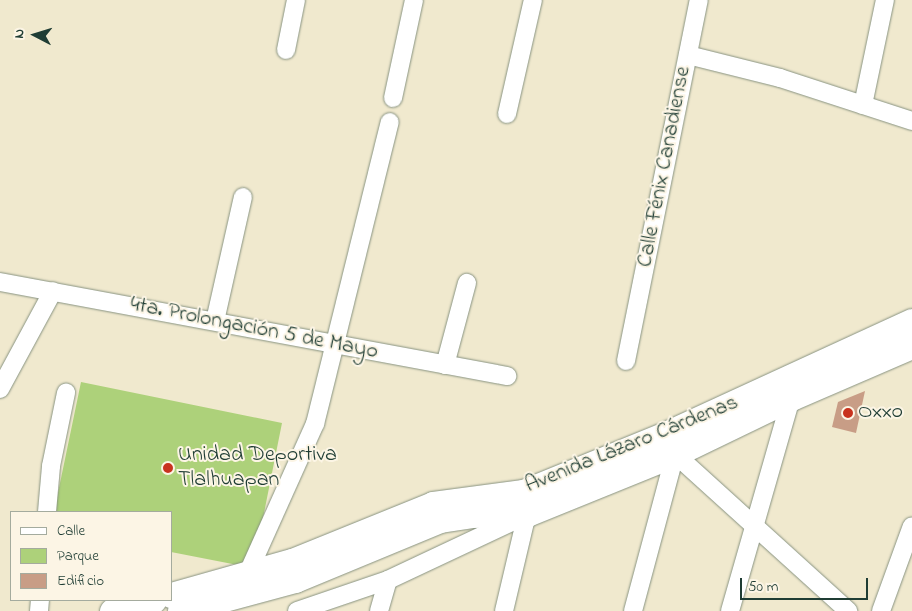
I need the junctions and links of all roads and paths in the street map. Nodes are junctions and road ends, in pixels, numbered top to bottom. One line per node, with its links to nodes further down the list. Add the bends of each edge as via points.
1 (296, 0): 6 (street)
2 (414, 0): 8 (street)
3 (533, 0): 10 (street)
4 (699, 0): 7 (street)
5 (885, 0): 9 (street)
6 (286, 50)
7 (688, 56): 9 (street, Calle Fénix Canadiense, via 780,78); 21 (street, Calle Fénix Canadiense)
8 (393, 98)
9 (863, 105): 11 (street, Calle Fénix Canadiense)
10 (507, 114)
11 (912, 121)
12 (390, 122): 19 (street)
13 (243, 197): 18 (street)
14 (0, 282): 16 (street, 4ta. Prolongación 5 de Mayo)
15 (467, 283): 22 (street)
16 (53, 291): 18 (street, 4ta. Prolongación 5 de Mayo); 24 (street)
17 (912, 320): 27 (main road, Avenida Lázaro Cárdenas)
18 (215, 321): 19 (street, 4ta. Prolongación 5 de Mayo)
19 (335, 346): 22 (street, 4ta. Prolongación 5 de Mayo); 32 (street, via 315,424)
20 (912, 346): 26 (main road, Avenida Lázaro Cárdenas)
21 (626, 361)
22 (445, 365): 23 (street, 4ta. Prolongación 5 de Mayo)
23 (507, 376)
24 (0, 389)
25 (66, 393): 29 (street, via 51,466)
26 (791, 398): 27 (main road, Avenida Lázaro Cárdenas); 30 (street)
27 (671, 443): 28 (main road, Avenida Lázaro Cárdenas); 30 (street); 41 (street)
28 (525, 503): 32 (main road, Avenida Lázaro Cárdenas, via 434,504 292,561); 33 (street); 37 (main road, Avenida Lázaro Cárdenas, via 440,520 295,580); 40 (street)
29 (47, 511)
30 (754, 526): 42 (street); 43 (street)
31 (912, 526): 44 (street)
32 (247, 575): 34 (main road, Avenida Lázaro Cárdenas)
33 (388, 580): 38 (street); 39 (street)
34 (172, 595)
35 (150, 601): 36 (main road)
36 (112, 611)
37 (180, 611)
38 (297, 611)
39 (379, 611)
40 (504, 611)
41 (633, 611)
42 (730, 611)
43 (848, 611)
44 (881, 611)

